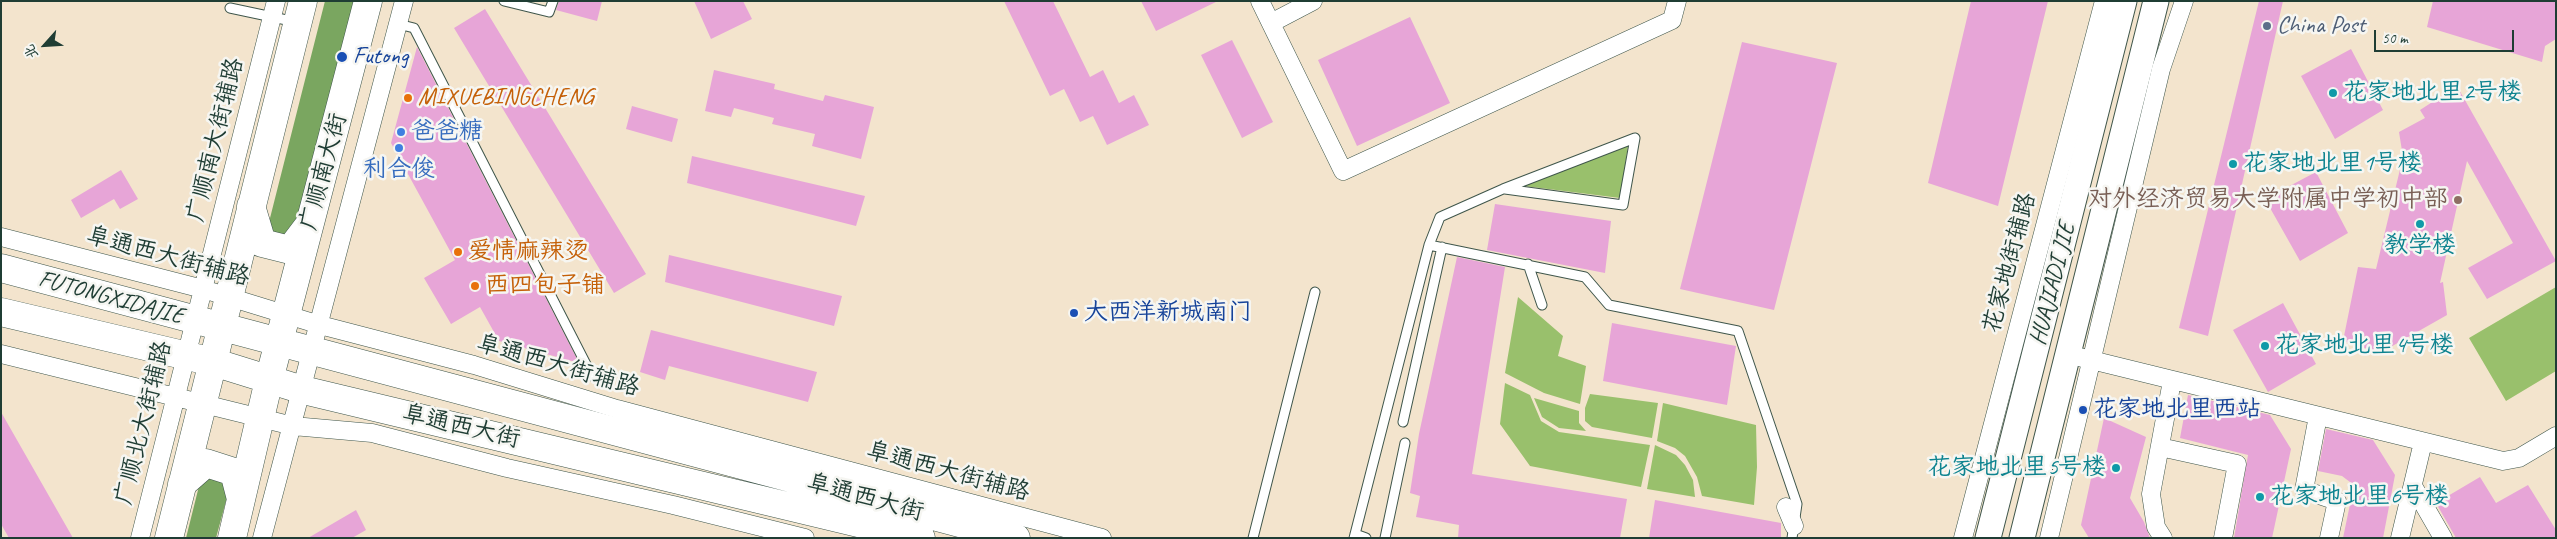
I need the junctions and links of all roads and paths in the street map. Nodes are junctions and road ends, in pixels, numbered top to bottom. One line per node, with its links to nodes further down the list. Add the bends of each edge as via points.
1 (368, 1): 18 (main road, 广顺南大街)
2 (404, 1): 15 (street)
3 (504, 1): 4 (lane, via 550,12)
4 (553, 1)
5 (1260, 1): 14 (street)
6 (1313, 1): 14 (street)
7 (1677, 1): 14 (street, via 1672,20 1343,171)
8 (2104, 1): 69 (street, 花家地街辅路)
9 (2124, 1): 70 (main road, HUAJIADI JIE)
10 (2156, 1): 36 (main road, HUAJIADI JIE)
11 (2184, 1): 36 (street, via 2160,69)
12 (230, 8): 13 (lane)
13 (287, 10): 17 (main road); 25 (street, 广顺南大街辅路)
14 (1271, 23)
15 (398, 24): 30 (street); 38 (lane, via 414,28)
16 (1503, 189): 16 (lane, via 1600,152 1635,138 1624,204); 20 (lane, via 1440,217)
17 (251, 206): 18 (main road, via 262,243 290,250); 25 (main road)
18 (311, 222): 28 (main road, 广顺南大街)
19 (1, 237): 25 (street, 阜通西大街辅路)
20 (1429, 245): 21 (lane); 57 (lane)
21 (1442, 247): 22 (lane); 46 (lane)
22 (1528, 264): 26 (lane); 56 (lane, via 1585,277 1609,305 1738,332 1798,504)
23 (1, 268): 29 (main road, FUTONGXIDAJIE)
24 (1315, 292): 66 (lane)
25 (216, 293): 28 (street, 阜通西大街辅路); 29 (street, 广顺南大街辅路); 31 (main road)
26 (1542, 305)
27 (1, 312): 35 (main road, 阜通西大街)
28 (287, 315): 30 (street, 阜通西大街辅路); 32 (main road, 广顺南大街)
29 (195, 320): 31 (main road, FUTONGXIDAJIE); 35 (street, 广顺北大街辅路)
30 (320, 325): 33 (street); 65 (street, 阜通西大街辅路, via 474,365 617,409)
31 (221, 327): 32 (main road, 阜通西大街); 37 (main road)
32 (279, 343): 33 (main road, 阜通西大街); 39 (main road, 广顺南大街)
33 (313, 351): 41 (street); 64 (main road, 阜通西大街)
34 (1, 354): 42 (street)
35 (186, 356): 37 (main road, 阜通西大街); 42 (street, 广顺北大街辅路)
36 (2078, 357): 40 (street); 71 (main road, HUAJIADI JIE); 72 (street)
37 (213, 362): 39 (main road, 阜通西大街); 43 (main road)
38 (592, 376)
39 (269, 380): 41 (main road, 阜通西大街); 45 (main road, 广顺南大街)
40 (2172, 380): 44 (street); 51 (street)
41 (303, 390): 47 (street); 63 (main road, 阜通西大街)
42 (175, 397): 43 (street); 58 (street, 广顺北大街辅路)
43 (203, 404): 45 (street); 52 (main road)
44 (2318, 416): 50 (street); 75 (street, via 2304,490 2338,501)
45 (260, 418): 47 (street); 54 (main road, 广顺南大街)
46 (1403, 422)
47 (293, 426): 61 (street); 62 (street, via 372,433)
48 (2556, 436): 50 (street, via 2520,458 2504,461)
49 (1405, 442): 68 (lane)
50 (2424, 442): 53 (street)
51 (2160, 447): 73 (street, via 2151,494 2156,528); 74 (street, via 2238,464)
52 (182, 484): 54 (main road, via 206,463 234,472); 59 (main road)
53 (2412, 486): 76 (street); 77 (street)
54 (241, 499): 60 (main road, 广顺南大街)
55 (1786, 507): 56 (street)
56 (1793, 532)
57 (1354, 536): 67 (lane)
58 (140, 538)
59 (169, 538)
60 (232, 538)
61 (262, 538)
62 (805, 538)
63 (921, 538)
64 (1016, 538)
65 (1102, 538)
66 (1253, 538)
67 (1366, 538)
68 (1386, 538)
69 (1963, 538)
70 (1988, 538)
71 (2022, 538)
72 (2049, 538)
73 (2163, 538)
74 (2223, 538)
75 (2330, 538)
76 (2400, 538)
77 (2443, 538)

